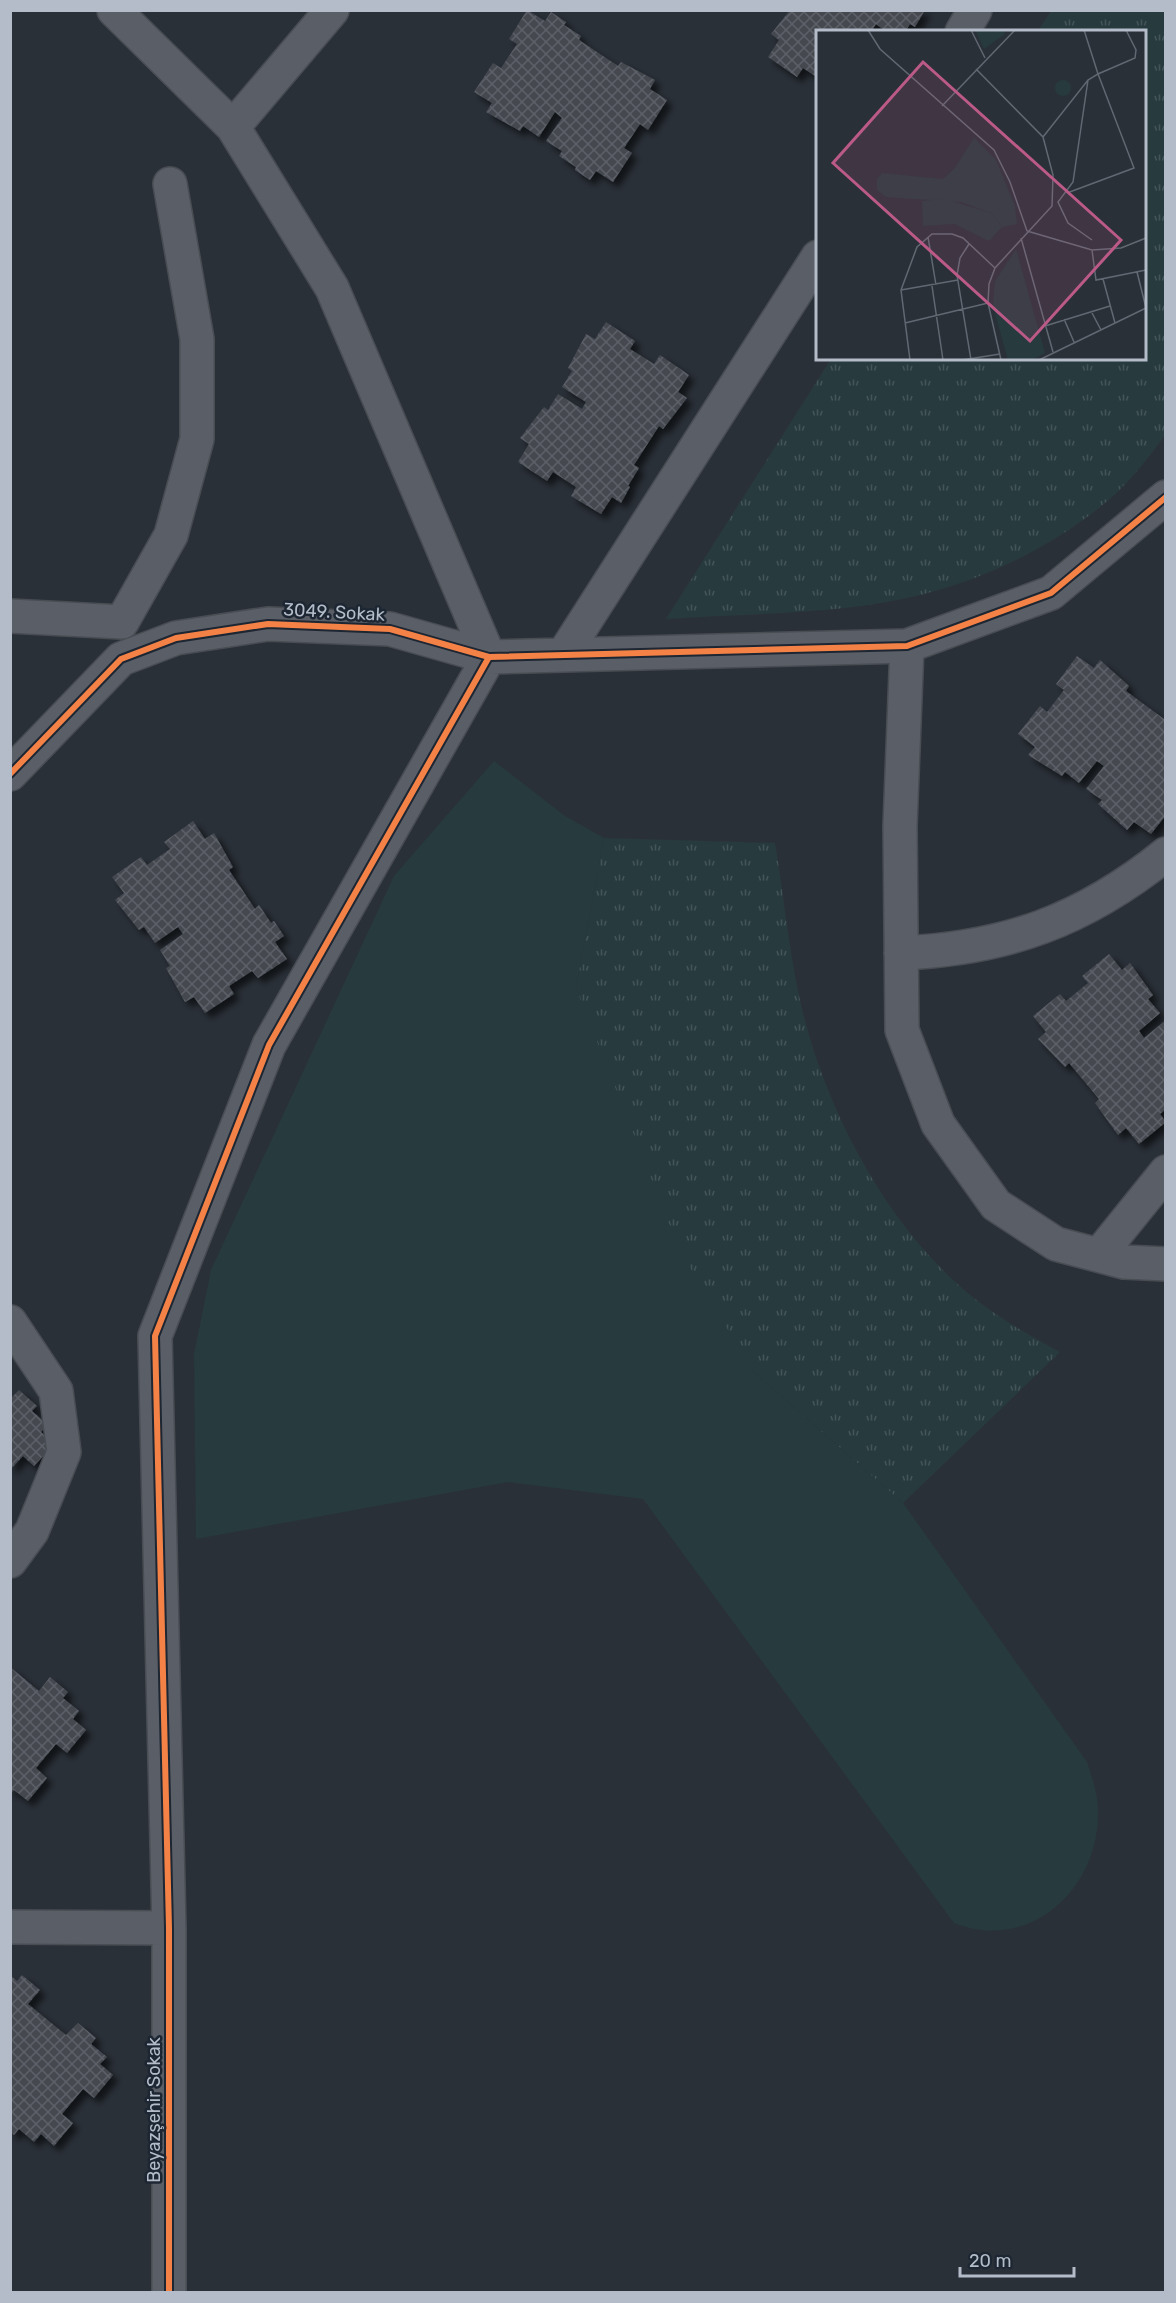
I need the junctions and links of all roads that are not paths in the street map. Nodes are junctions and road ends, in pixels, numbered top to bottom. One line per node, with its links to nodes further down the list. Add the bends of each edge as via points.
1 (114, 10): 5 (street)
2 (332, 10): 5 (street)
3 (975, 10): 4 (street)
4 (963, 30)
5 (233, 127): 12 (street, via 332,288)
6 (170, 184): 9 (street, via 197,339 197,439 171,536 122,622)
7 (816, 260): 11 (street)
8 (1166, 497): 10 (street, 3049. Sokak, via 1051,593)
9 (11, 616)
10 (907, 646): 11 (street, 3049. Sokak); 15 (street, via 900,826)
11 (564, 654): 12 (street, 3049. Sokak)
12 (489, 657): 13 (street, 3049. Sokak, via 390,629 268,624 176,638 121,660); 22 (street, Beyazşehir Sokak, via 269,1045 155,1336)
13 (10, 774)
14 (1166, 854): 15 (street, via 1094,905 1050,926 977,946)
15 (901, 953): 17 (street, via 902,1030 938,1124 996,1205 1056,1245)
16 (1166, 1172): 17 (street)
17 (1099, 1255): 18 (street, via 1124,1262)
18 (1166, 1264)
19 (10, 1322): 20 (street, via 56,1391 64,1452 32,1531)
20 (10, 1561)
21 (10, 1927): 22 (street)
22 (170, 1928): 23 (street, Beyazşehir Sokak)
23 (169, 2292)

